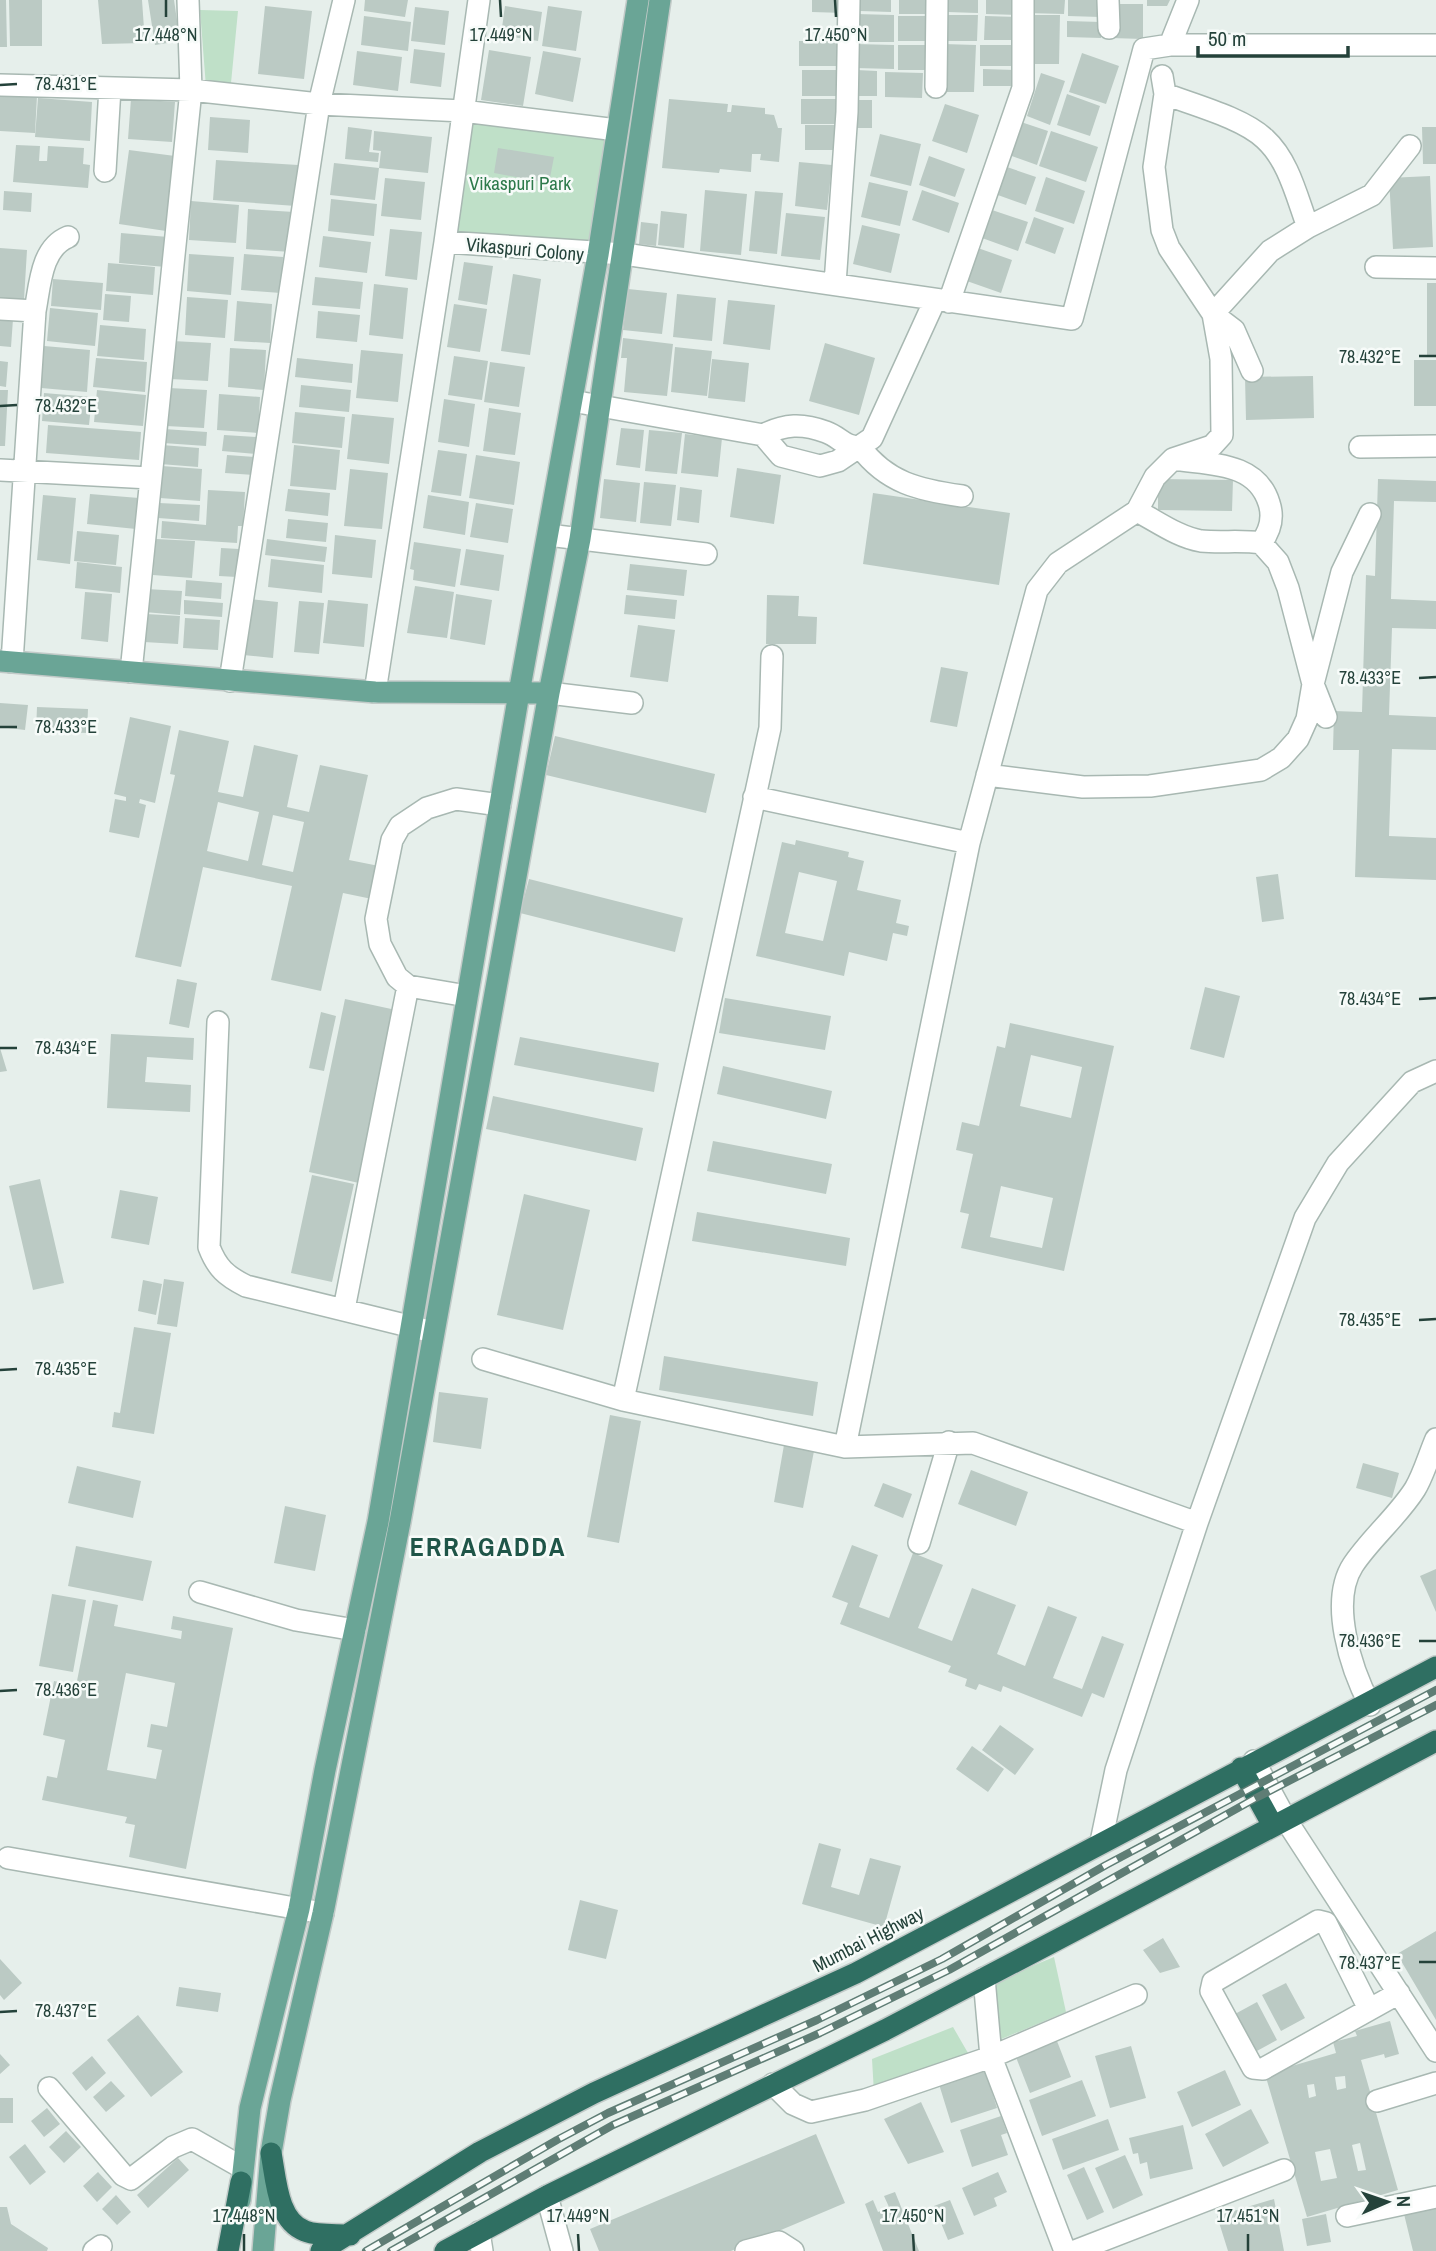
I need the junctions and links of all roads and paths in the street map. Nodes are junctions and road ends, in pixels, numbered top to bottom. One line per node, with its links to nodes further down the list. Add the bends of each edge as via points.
1 (188, 0): 17 (street)
2 (344, 0): 18 (street)
3 (479, 0): 19 (street, Vikaspuri Colony)
4 (638, 0): 20 (main road)
5 (660, 0): 26 (main road)
6 (849, 0): 30 (street, via 847,112)
7 (937, 0): 16 (street)
8 (1023, 0): 31 (street, via 1023,88)
9 (1108, 0): 11 (street)
10 (1188, 0): 12 (street)
11 (1109, 28)
12 (1170, 45): 13 (street); 31 (street, Vikaspuri Colony, via 1144,49 1072,319)
13 (1436, 45)
14 (0, 85): 15 (street)
15 (110, 88): 17 (street); 22 (street)
16 (936, 88)
17 (191, 90): 18 (street); 45 (street)
18 (319, 104): 19 (street); 56 (street)
19 (463, 111): 20 (street); 25 (street, Vikaspuri Colony)
20 (617, 130): 27 (main road)
21 (1410, 146): 23 (street, via 1372,195)
22 (105, 171)
23 (1308, 227): 34 (street, via 1270,251); 34 (street, via 1289,175 1265,138 1163,85 1154,167 1162,230)
24 (68, 237): 33 (street, via 55,243 45,262)
25 (445, 242): 27 (street, Vikaspuri Colony); 58 (street)
26 (625, 254): 27 (street, Vikaspuri Colony); 30 (street, Vikaspuri Colony); 37 (main road)
27 (598, 255): 36 (main road)
28 (1377, 267): 29 (street)
29 (1436, 268)
30 (835, 284): 31 (street, Vikaspuri Colony)
31 (942, 301): 40 (street, via 878,430)
32 (0, 309): 33 (street)
33 (34, 311): 44 (street)
34 (1213, 314): 35 (street, via 1234,330); 42 (street, via 1221,359 1222,435 1212,446)
35 (1252, 371)
36 (572, 401): 37 (street); 49 (main road)
37 (600, 406): 38 (street); 50 (main road)
38 (757, 433): 40 (street, via 784,424 827,432 847,447); 40 (street, via 781,456 820,466)
39 (1436, 446): 41 (street)
40 (860, 447): 46 (street, via 894,480 920,491)
41 (1360, 447)
42 (1173, 460): 47 (street, via 1155,477); 51 (street, via 1245,471 1256,479 1271,506 1269,532)
43 (0, 470): 44 (street)
44 (24, 471): 45 (street); 54 (street)
45 (150, 478): 55 (street)
46 (962, 496)
47 (1137, 511): 51 (street, via 1182,536); 63 (street, via 1058,563 1037,590)
48 (1370, 514): 57 (street, via 1342,572)
49 (548, 535): 50 (street); 59 (main road)
50 (580, 539): 52 (street); 60 (main road)
51 (1261, 543): 57 (street, via 1278,562 1288,588)
52 (706, 554)
53 (772, 656): 64 (street, via 770,728)
54 (6, 662): 55 (main road)
55 (131, 672): 56 (main road)
56 (230, 681): 58 (main road)
57 (1313, 684): 62 (street); 63 (street, via 1298,739 1281,758 1261,770 1150,786 1083,787)
58 (375, 692): 59 (main road)
59 (519, 693): 60 (main road); 65 (main road)
60 (550, 693): 61 (street); 73 (main road)
61 (632, 703)
62 (1326, 717)
63 (987, 775): 66 (street)
64 (754, 797): 66 (street); 75 (street)
65 (500, 805): 67 (street, via 456,799 439,803 412,816 392,840 376,919 388,962); 68 (main road)
66 (969, 843): 78 (street)
67 (408, 986): 68 (street); 71 (street)
68 (467, 996): 72 (main road)
69 (218, 1021): 71 (street, via 209,1247 216,1265 246,1286)
70 (1436, 1071): 79 (street, via 1412,1082 1338,1163 1305,1218)
71 (344, 1309): 72 (street)
72 (411, 1326): 73 (street); 82 (main road)
73 (433, 1332): 91 (main road)
74 (483, 1359): 75 (street)
75 (623, 1400): 78 (street)
76 (1436, 1439): 84 (street, via 1415,1488 1351,1567 1344,1588 1347,1642)
77 (949, 1442): 78 (street); 79 (street, via 973,1443); 80 (street)
78 (845, 1447)
79 (1197, 1523): 88 (street, via 1116,1770)
80 (919, 1543)
81 (200, 1592): 82 (street, via 296,1620)
82 (355, 1630): 90 (main road)
83 (1436, 1667): 84 (highway, Mumbai Highway)
84 (1370, 1704): 86 (highway, Mumbai Highway)
85 (1436, 1741): 87 (highway)
86 (1247, 1765): 87 (street); 88 (highway, Mumbai Highway)
87 (1280, 1823): 92 (highway); 93 (street)
88 (1101, 1842): 108 (highway, Mumbai Highway, via 856,1973 594,2093 503,2140)
89 (8, 1858): 90 (street)
90 (299, 1909): 91 (street); 104 (main road, via 250,2108)
91 (323, 1913): 102 (main road)
92 (984, 1978): 97 (street); 99 (highway)
93 (1399, 1993): 95 (street); 96 (street)
94 (1136, 1995): 97 (street)
95 (1369, 2009): 95 (street, via 1263,2069 1253,2068 1210,1992 1213,1982 1318,1921 1326,1923)
96 (1436, 2051)
97 (991, 2057): 99 (street, via 865,2100 811,2112 793,2104); 118 (street)
98 (1436, 2083): 101 (street)
99 (773, 2084): 105 (highway)
100 (49, 2088): 104 (street, via 131,2179 192,2138)
101 (1377, 2101)
102 (271, 2153): 108 (highway, via 289,2221 306,2232); 112 (main road)
103 (1284, 2170): 119 (street)
104 (242, 2175): 110 (highway); 111 (main road)
105 (547, 2196): 109 (highway); 115 (street)
106 (1436, 2197): 107 (street)
107 (1347, 2216)
108 (350, 2235): 113 (highway, Mumbai Highway)
109 (480, 2241): 114 (highway)
110 (228, 2251)
111 (237, 2251)
112 (263, 2251)
113 (321, 2251)
114 (445, 2251)
115 (562, 2251)
116 (746, 2251): 117 (street, via 779,2242)
117 (793, 2251)
118 (1065, 2251)
119 (1075, 2251)

